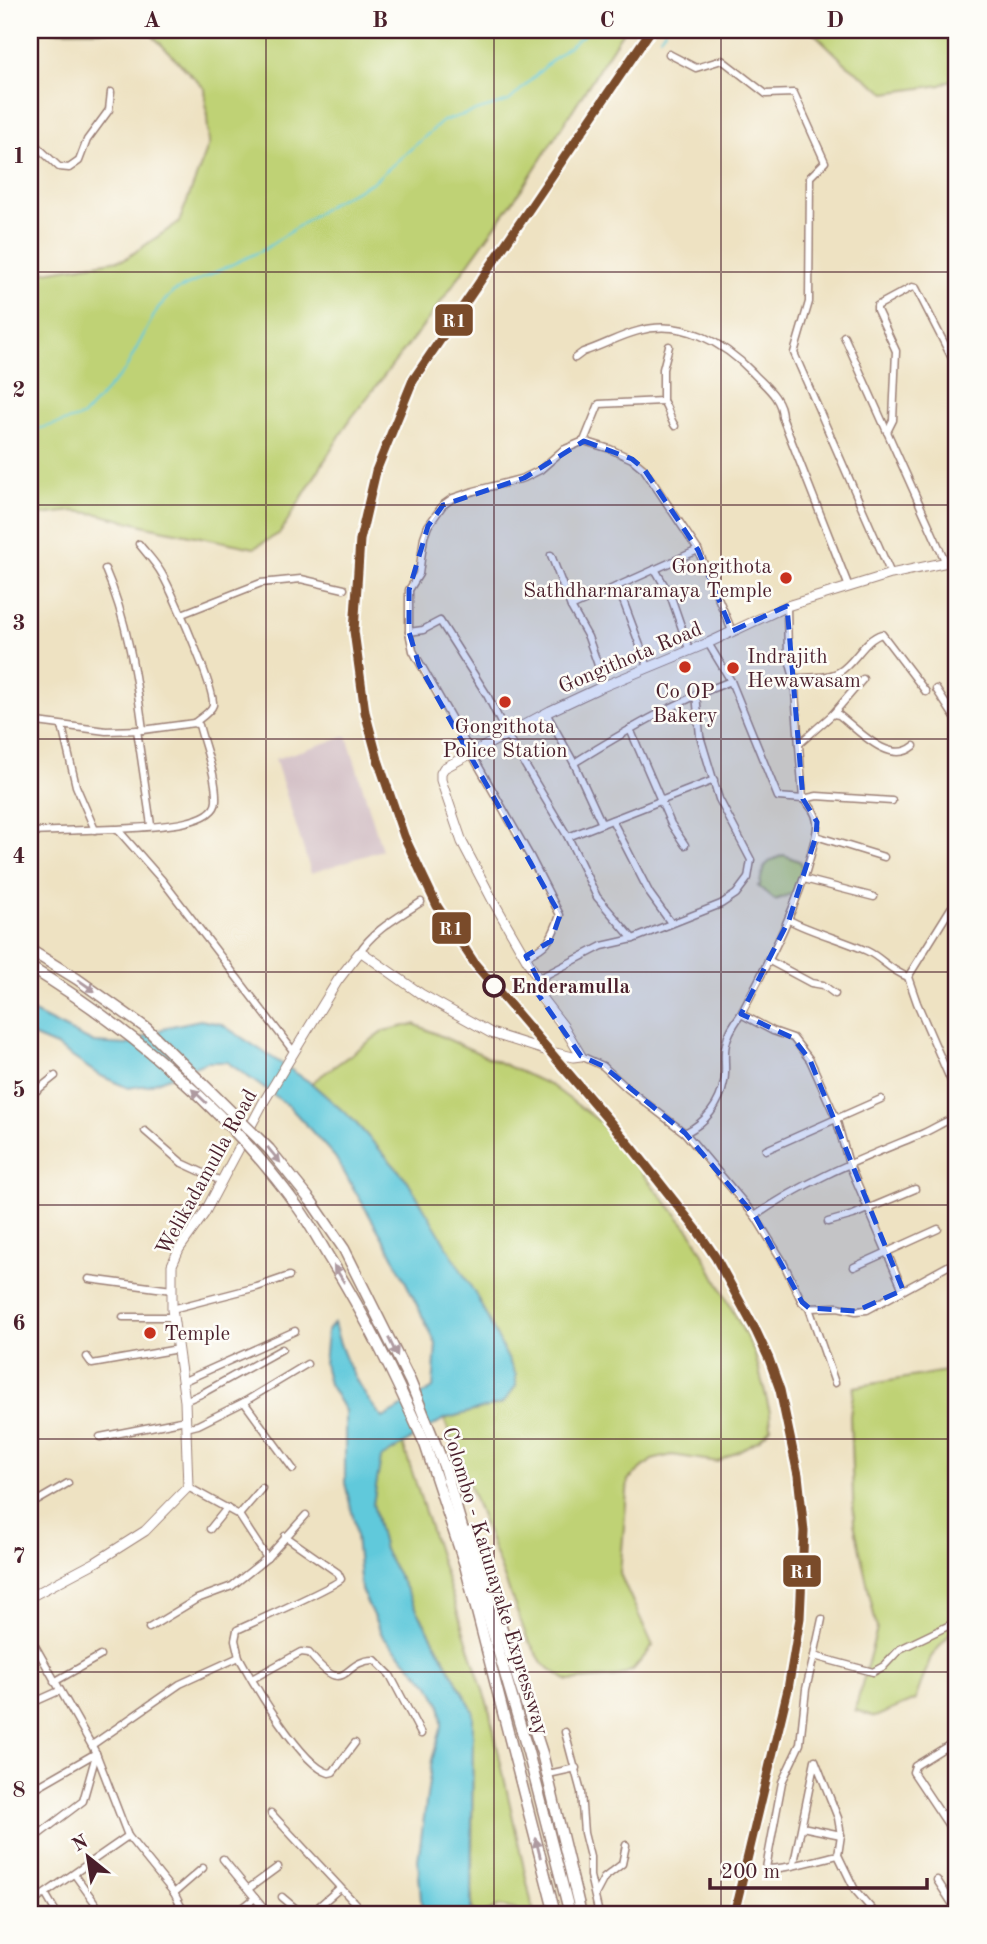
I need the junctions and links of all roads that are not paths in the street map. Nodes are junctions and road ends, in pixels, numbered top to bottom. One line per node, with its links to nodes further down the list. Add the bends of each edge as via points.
1 (669, 54): 19 (street, via 696,68 722,60 766,94 793,93 825,162 810,177 810,302 794,353)
2 (111, 92): 3 (street, via 109,110 87,140 79,161 69,168 59,167)
3 (30, 140)
4 (844, 336): 10 (street)
5 (670, 346): 8 (street, via 663,369)
6 (575, 358): 21 (street, via 641,330 666,328 701,334 736,355 778,401)
7 (957, 368): 10 (street, via 916,288 877,306 896,351 893,421)
8 (663, 401): 9 (street); 11 (street, via 599,404)
9 (675, 426)
10 (887, 432): 16 (street)
11 (584, 442): 13 (street, via 632,459); 27 (street, via 524,478 443,505 424,537 419,574 410,590)
12 (139, 544): 25 (street, via 161,572)
13 (698, 550): 18 (street); 26 (street)
14 (551, 555): 24 (street)
15 (957, 560): 16 (street, Gongithota Road)
16 (946, 563): 19 (street, Gongithota Road)
17 (105, 569): 45 (street, via 116,595 138,692)
18 (655, 569): 20 (street); 29 (street, via 671,597)
19 (891, 573): 21 (street, Gongithota Road)
20 (616, 587): 24 (street); 30 (street)
21 (849, 587): 23 (street, Gongithota Road)
22 (344, 589): 25 (street, via 301,579 261,583)
23 (787, 606): 26 (street, Gongithota Road); 31 (street)
24 (571, 607): 34 (street, via 588,637)
25 (182, 614): 42 (street, via 213,703)
26 (732, 631): 28 (street, Gongithota Road)
27 (409, 632): 46 (street, via 440,621); 49 (street, via 419,665)
28 (708, 643): 29 (street, Gongithota Road); 33 (street)
29 (689, 649): 30 (street, Gongithota Road)
30 (648, 667): 34 (street, Gongithota Road)
31 (794, 678): 36 (street, via 841,671 882,634); 47 (street)
32 (863, 679): 39 (street)
33 (731, 681): 37 (street); 52 (street, via 778,797)
34 (605, 685): 38 (street, Gongithota Road)
35 (936, 689): 41 (street)
36 (926, 692)
37 (695, 694): 44 (street); 51 (street, via 700,736)
38 (545, 713): 46 (street, Gongithota Road); 50 (street)
39 (833, 714): 47 (street); 48 (street, via 883,749 908,751)
40 (30, 721): 43 (street)
41 (957, 721)
42 (194, 723): 45 (street); 57 (street, via 199,725 212,779 214,810 185,823)
43 (62, 726): 45 (street); 59 (street, via 76,786)
44 (630, 729): 50 (street); 53 (street)
45 (140, 730): 57 (street)
46 (507, 735): 49 (street, Gongithota Road); 62 (street)
47 (799, 744): 52 (street)
48 (914, 746)
49 (473, 753): 74 (street, via 560,915 551,941); 74 (street, Gongithota Road, via 444,768 441,780 463,842)
50 (574, 763): 56 (street)
51 (714, 780): 53 (street); 70 (street, via 751,860 748,878 721,904)
52 (803, 799): 54 (street); 61 (street, via 812,807)
53 (661, 801): 55 (street); 63 (street)
54 (892, 801)
55 (612, 820): 56 (street); 70 (street, via 650,894)
56 (602, 824): 62 (street)
57 (151, 825): 58 (street)
58 (114, 829): 59 (street); 81 (street, via 137,849)
59 (95, 830): 60 (street)
60 (30, 832)
61 (816, 836): 64 (street); 65 (street)
62 (568, 837): 71 (street, via 597,897)
63 (685, 845)
64 (884, 857)
65 (804, 879): 66 (street); 69 (street)
66 (874, 897)
67 (421, 902): 73 (street, Welikadamulla Road, via 383,926)
68 (957, 906): 77 (street, via 951,908)
69 (789, 920): 75 (street); 77 (street, via 867,951)
70 (671, 923): 71 (street)
71 (633, 939): 78 (street, via 603,946)
72 (30, 950): 120 (highway, Colombo - Katunayake Expressway, one-way to 120, bridge, via 146,1028 269,1149 344,1249 410,1381)
73 (359, 953): 81 (street, Welikadamulla Road); 82 (street, via 491,1033 564,1056)
74 (526, 956): 78 (street)
75 (768, 960): 79 (street); 80 (street)
76 (30, 967): 120 (highway, Colombo - Katunayake Expressway, one-way to 76, bridge, via 361,1310 298,1208 263,1163 204,1100 133,1038)
77 (908, 977): 84 (street)
78 (538, 979): 82 (street, via 533,987)
79 (835, 994)
80 (741, 1014): 88 (street, via 793,1038 810,1060); 90 (street, via 726,1044 724,1083 717,1101 710,1115)
81 (294, 1052): 93 (street, Welikadamulla Road)
82 (581, 1056): 90 (street, via 603,1066)
83 (55, 1076): 85 (street)
84 (957, 1095)
85 (30, 1096)
86 (881, 1099): 88 (street)
87 (957, 1117): 92 (street)
88 (836, 1118): 91 (street); 92 (street)
89 (145, 1131): 93 (street, via 182,1163)
90 (685, 1133): 96 (street)
91 (766, 1150)
92 (849, 1164): 95 (street); 96 (street, via 787,1194)
93 (221, 1181): 104 (street, Welikadamulla Road, via 179,1249 172,1265)
94 (915, 1189): 95 (street)
95 (868, 1207): 97 (street); 99 (street)
96 (755, 1216): 106 (street, via 802,1302)
97 (828, 1222)
98 (938, 1229): 99 (street)
99 (887, 1251): 101 (street); 105 (street)
100 (957, 1261): 105 (street)
101 (854, 1267)
102 (289, 1276): 107 (street)
103 (89, 1279): 104 (street)
104 (172, 1290): 107 (street, Welikadamulla Road)
105 (904, 1290): 106 (street, via 867,1310)
106 (810, 1308): 115 (street)
107 (173, 1313): 108 (street); 110 (street, Welikadamulla Road)
108 (122, 1317)
109 (295, 1331): 114 (street)
110 (178, 1349): 112 (street, via 92,1364); 114 (street, Welikadamulla Road)
111 (282, 1349): 116 (street)
112 (87, 1357)
113 (307, 1364): 117 (street)
114 (182, 1382): 116 (street, Welikadamulla Road)
115 (835, 1383)
116 (185, 1401): 118 (street, Welikadamulla Road)
117 (244, 1402): 118 (street, via 198,1425); 122 (street)
118 (186, 1424): 119 (street); 124 (street, Welikadamulla Road)
119 (100, 1437)
120 (429, 1441): 121 (highway, Colombo - Katunayake Expressway); 187 (highway, Colombo - Katunayake Expressway, one-way to 120)
121 (444, 1466): 126 (highway); 188 (highway, Colombo - Katunayake Expressway)
122 (293, 1469)
123 (68, 1483): 127 (street)
124 (188, 1487): 128 (street); 135 (street, via 145,1531)
125 (262, 1488): 129 (street)
126 (456, 1498): 132 (highway); 188 (highway, via 535,1755)
127 (30, 1505)
128 (226, 1508): 129 (street); 131 (street)
129 (239, 1515): 134 (street)
130 (306, 1516): 133 (street)
131 (210, 1528)
132 (471, 1535): 154 (highway, via 503,1612); 189 (highway, via 542,1754)
133 (285, 1536): 134 (street); 142 (street, via 341,1579 237,1630)
134 (267, 1558): 138 (street, via 232,1586 197,1599)
135 (30, 1597)
136 (822, 1619): 141 (street)
137 (957, 1620): 141 (street, via 900,1649 873,1672)
138 (149, 1628)
139 (30, 1637): 144 (street)
140 (100, 1656): 144 (street)
141 (814, 1656): 165 (street, via 800,1744 782,1782 766,1868 772,1871)
142 (239, 1657): 143 (street); 151 (street, via 180,1684)
143 (252, 1679): 148 (street, via 301,1652 309,1653 331,1675 342,1676 375,1660 390,1675); 150 (street, via 301,1753 320,1770 333,1772)
144 (54, 1682): 145 (street)
145 (59, 1691): 146 (street); 151 (street)
146 (30, 1704)
147 (565, 1732): 153 (street)
148 (421, 1734)
149 (957, 1740): 160 (street, via 915,1766 913,1772)
150 (355, 1743)
151 (92, 1745): 152 (street)
152 (96, 1753): 155 (street); 159 (street); 161 (street, via 83,1801)
153 (576, 1769): 154 (street); 174 (street)
154 (553, 1773): 189 (highway, via 573,1849)
155 (30, 1791)
156 (271, 1813): 170 (street)
157 (802, 1827): 158 (street); 158 (street, via 815,1760); 165 (street)
158 (841, 1835): 163 (street)
159 (128, 1836): 168 (street); 172 (street)
160 (957, 1838)
161 (30, 1841)
162 (626, 1845): 174 (street, via 622,1864 604,1878)
163 (838, 1855): 165 (street); 191 (street, via 855,1890)
164 (223, 1859): 171 (street)
165 (794, 1864)
166 (278, 1867): 171 (street)
167 (203, 1868): 172 (street)
168 (75, 1875): 173 (street); 180 (street)
169 (937, 1880): 178 (street)
170 (340, 1888): 185 (street); 186 (street)
171 (248, 1889): 176 (street)
172 (174, 1893): 181 (street)
173 (46, 1895): 177 (street); 179 (street)
174 (595, 1895): 190 (street)
175 (282, 1896): 184 (street)
176 (255, 1898): 182 (street); 183 (street)
177 (30, 1905)
178 (957, 1911): 192 (street)
179 (58, 1914)
180 (103, 1914)
181 (184, 1914)
182 (236, 1914)
183 (268, 1914)
184 (302, 1914)
185 (310, 1914)
186 (365, 1914)
187 (555, 1914)
188 (572, 1914)
189 (583, 1914)
190 (599, 1914)
191 (876, 1914)
192 (951, 1914)

